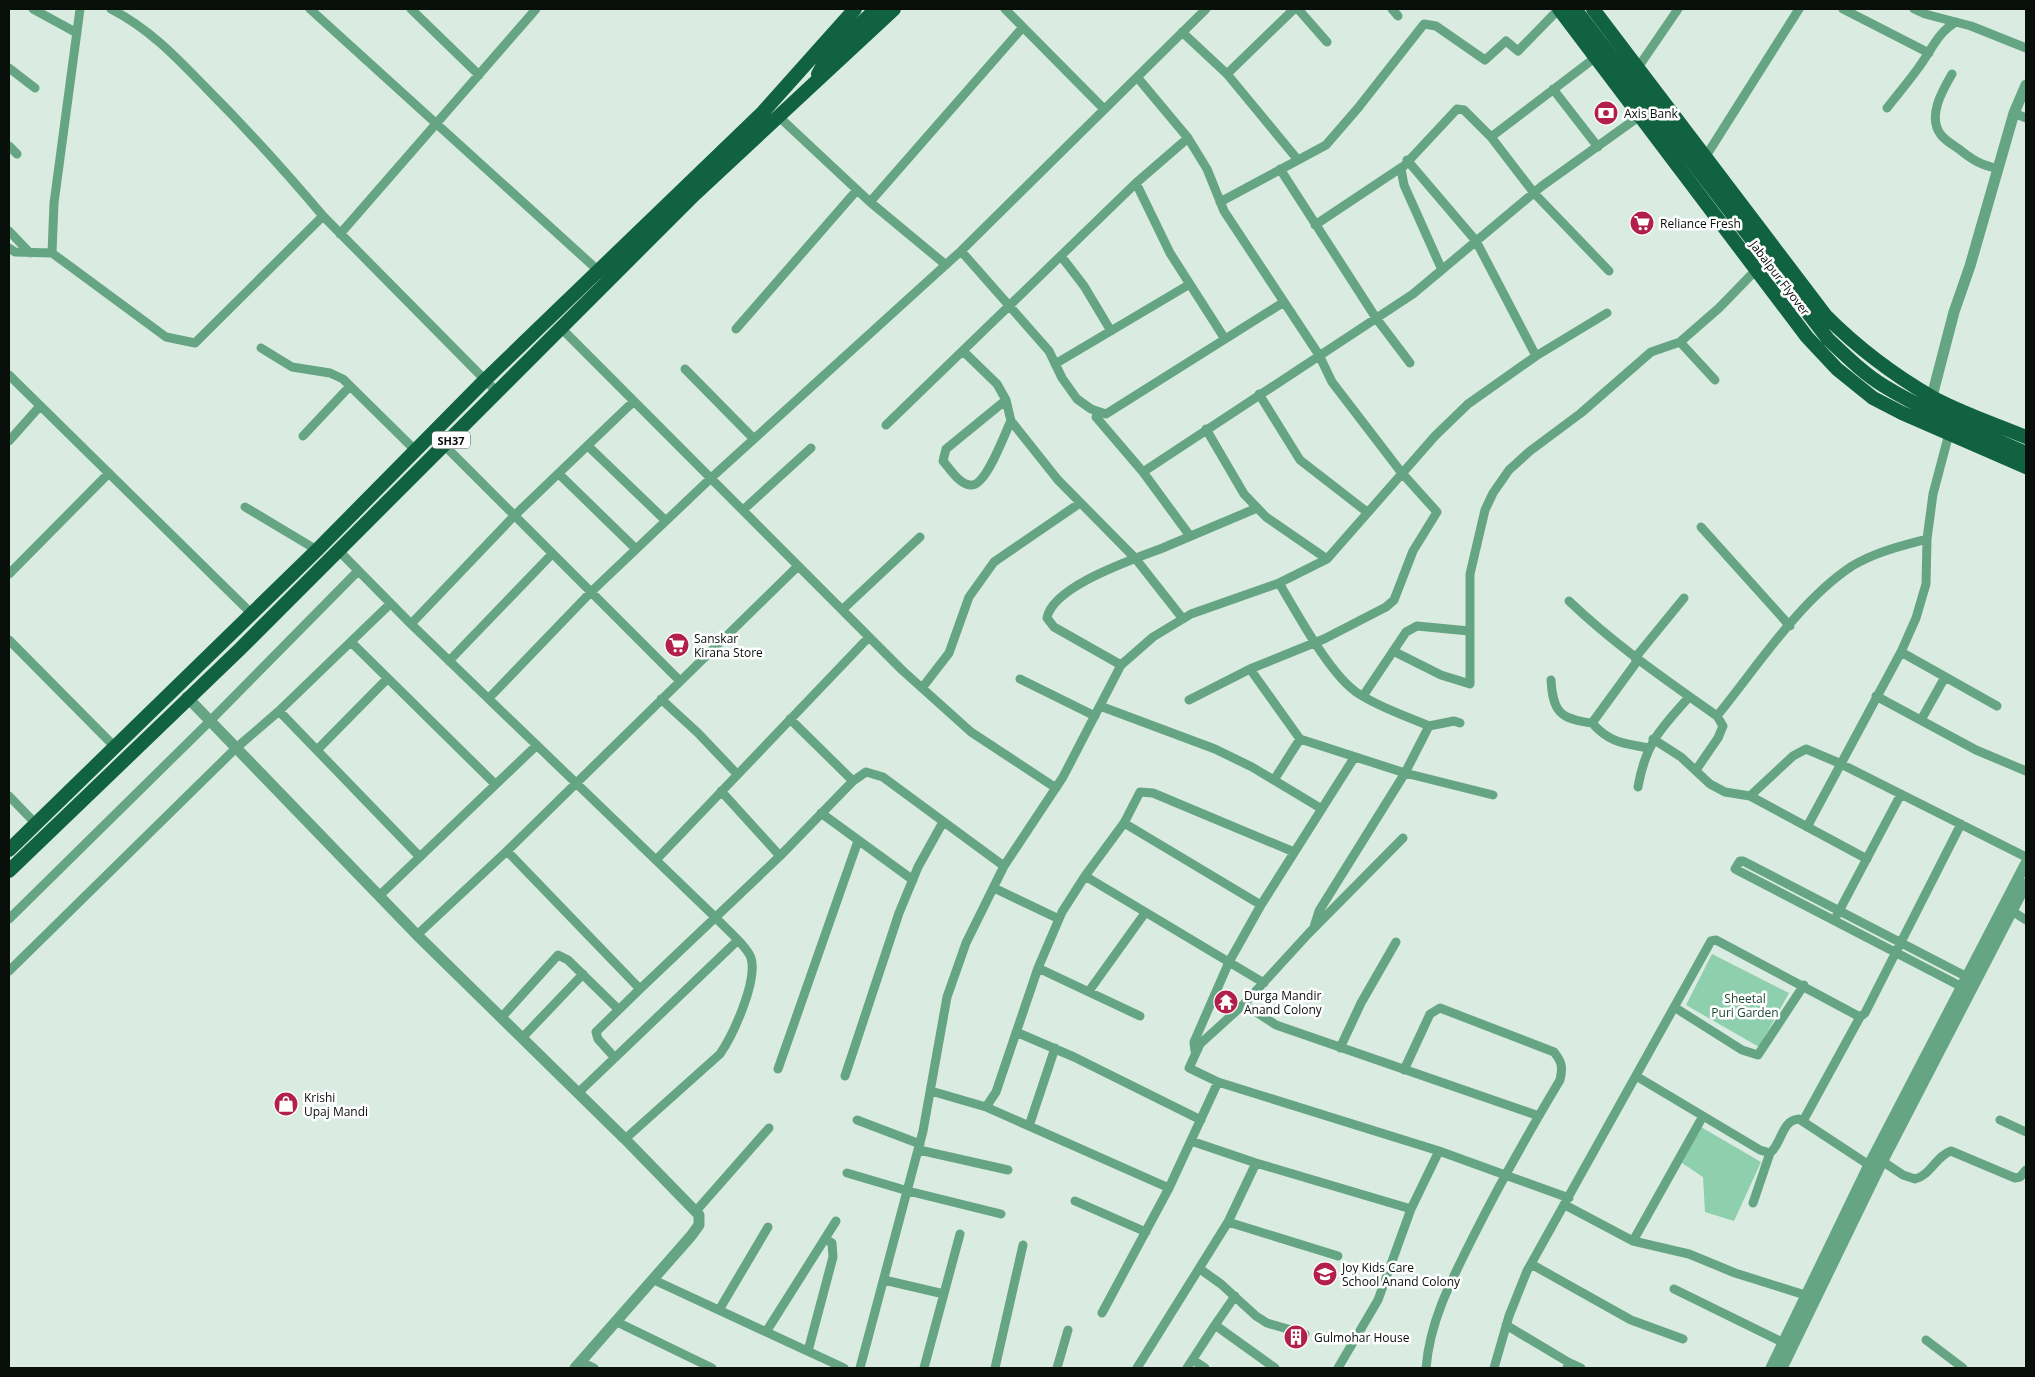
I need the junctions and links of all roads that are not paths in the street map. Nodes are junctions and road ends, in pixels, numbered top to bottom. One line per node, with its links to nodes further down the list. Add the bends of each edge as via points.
1 (33, 9): 24 (street)
2 (80, 9): 24 (street)
3 (111, 9): 64 (street, via 135,21 172,54 270,153)
4 (310, 9): 48 (street)
5 (411, 9): 35 (street)
6 (536, 9): 35 (street)
7 (855, 9): 30 (main road)
8 (876, 9): 28 (main road)
9 (894, 9): 37 (main road, SH37)
10 (1005, 9): 22 (street)
11 (1206, 9): 23 (street)
12 (1294, 9): 33 (street)
13 (1298, 9): 25 (street)
14 (1559, 9): 29 (main road); 55 (street, via 1518,51 1506,41 1486,60 1436,26 1424,24 1326,145)
15 (1576, 9): 122 (main road, Jabalpur Flyover, via 1828,339 1883,385)
16 (1593, 9): 31 (main road)
17 (1678, 9): 31 (street)
18 (1799, 9): 54 (street)
19 (1843, 9): 27 (street)
20 (1914, 9): 21 (street)
21 (1956, 22): 26 (street); 27 (street, via 1944,31)
22 (1022, 27): 43 (street); 62 (street)
23 (1182, 32): 33 (street); 36 (street)
24 (77, 33): 72 (street, via 54,203)
25 (1327, 42)
26 (2026, 48)
27 (1929, 53): 42 (street)
28 (829, 54): 30 (main road); 37 (main road)
29 (1596, 57): 40 (street); 46 (main road)
30 (803, 65): 79 (main road, via 763,112)
31 (1638, 66): 41 (main road)
32 (9, 68): 39 (street)
33 (1227, 74): 55 (street)
34 (1952, 74): 57 (street, via 1942,91 1935,124 1941,135 1969,157 1985,166)
35 (478, 75): 48 (street)
36 (1137, 76): 43 (street); 50 (street)
37 (813, 84): 45 (main road, SH37)
38 (2026, 85): 44 (street)
39 (35, 88)
40 (1553, 89): 49 (street); 52 (street)
41 (1664, 100): 46 (street); 54 (main road)
42 (1887, 108)
43 (1104, 109): 70 (street)
44 (2014, 113): 47 (street); 57 (street)
45 (777, 115): 60 (street); 79 (main road, SH37)
46 (1640, 116): 52 (street); 77 (main road)
47 (2026, 118)
48 (436, 124): 67 (street); 79 (street)
49 (1491, 137): 56 (street, via 1464,110 1458,109); 61 (street)
50 (1188, 138): 59 (street); 63 (street)
51 (9, 146): 53 (street)
52 (1598, 147): 61 (street)
53 (17, 154)
54 (1706, 156): 103 (main road, via 1826,316 1879,364)
55 (1298, 160): 58 (street)
56 (1404, 164): 65 (street); 68 (street); 76 (street, via 1404,185)
57 (1997, 168): 103 (street, via 1954,312)
58 (1280, 170): 63 (street); 65 (street)
59 (1136, 183): 73 (street); 80 (street, via 1170,253)
60 (857, 190): 62 (street); 86 (street)
61 (1534, 193): 68 (street); 78 (street)
62 (870, 202): 75 (street)
63 (1220, 202): 81 (street)
64 (323, 216): 67 (street); 72 (street, via 195,343 166,337)
65 (1316, 225): 84 (street)
66 (9, 231): 71 (street)
67 (340, 234): 98 (street)
68 (1476, 241): 76 (street); 93 (street)
69 (12, 250): 71 (street); 74 (street)
70 (962, 251): 75 (street); 82 (street)
71 (30, 253): 72 (street)
72 (52, 253)
73 (1061, 256): 82 (street); 87 (street)
74 (9, 259)
75 (946, 266): 116 (street)
76 (1442, 270): 84 (street)
77 (1756, 270): 89 (street); 110 (main road, via 1807,337 1837,369 1873,398)
78 (1609, 271)
79 (604, 276): 85 (main road, SH37); 98 (main road)
80 (1190, 284): 87 (street); 88 (street)
81 (1284, 302): 88 (street); 92 (street)
82 (1010, 306): 91 (street); 95 (street, via 1049,351)
83 (1607, 313): 93 (street)
84 (1376, 318): 92 (street); 94 (street)
85 (562, 329): 101 (main road, SH37); 105 (street)
86 (736, 329)
87 (1111, 331): 95 (street)
88 (1225, 339): 95 (street, via 1106,414 1077,399)
89 (1680, 342): 99 (street); 159 (street, via 1651,352 1581,413 1530,451 1498,485 1485,510 1470,574)
90 (261, 348): 100 (street, via 292,367 336,375)
91 (963, 351): 104 (street, via 997,384); 111 (street)
92 (1319, 356): 102 (street); 125 (street, via 1332,382)
93 (1536, 356): 125 (street, via 1468,404)
94 (1410, 363)
95 (1055, 364)
96 (685, 369): 116 (street)
97 (9, 375): 106 (street)
98 (485, 380): 101 (street); 121 (main road)
99 (1715, 380)
100 (350, 386): 114 (street); 121 (street)
101 (498, 392): 118 (main road, SH37)
102 (1259, 394): 112 (street); 133 (street, via 1300,460)
103 (1933, 398): 107 (main road); 110 (street)
104 (1006, 400): 109 (street); 109 (street, via 946,449 944,461 961,480 969,485 976,484 983,479)
105 (634, 401): 119 (street); 128 (street)
106 (40, 406): 117 (street); 126 (street)
107 (1958, 408): 113 (street); 115 (main road)
108 (1096, 417): 124 (street)
109 (1011, 421): 129 (street)
110 (1921, 421): 113 (main road)
111 (886, 425)
112 (1206, 429): 124 (street); 131 (street, via 1244,494)
113 (1949, 433): 123 (main road); 139 (street, via 1933,494)
114 (303, 436)
115 (2026, 437)
116 (754, 439): 128 (street)
117 (9, 441)
118 (446, 446): 134 (street); 142 (main road, SH37)
119 (588, 446): 127 (street); 135 (street)
120 (811, 448): 132 (street)
121 (415, 450): 141 (main road)
122 (2026, 452)
123 (2026, 467)
124 (1143, 472): 137 (street)
125 (1401, 472): 133 (street); 163 (street, via 1438,512 1413,551 1394,600)
126 (109, 473): 148 (street); 155 (street)
127 (558, 474): 134 (street); 140 (street)
128 (711, 478): 132 (street); 135 (street)
129 (1080, 503): 144 (street); 175 (street, via 994,562 969,597 949,653)
130 (245, 507): 141 (street)
131 (1257, 508): 137 (street); 145 (street, via 1266,518)
132 (743, 510): 146 (street)
133 (1367, 512): 145 (street)
134 (514, 516): 143 (street); 157 (street)
135 (666, 520): 140 (street)
136 (1701, 527): 158 (street)
137 (1190, 536): 144 (street)
138 (920, 537): 154 (street)
139 (1927, 539): 158 (street, via 1889,549 1852,566 1821,591); 165 (street, via 1924,590)
140 (636, 549): 150 (street)
141 (317, 550): 155 (main road)
142 (338, 550): 147 (street); 179 (main road, SH37)
143 (552, 554): 150 (street); 167 (street)
144 (1135, 558): 156 (street); 168 (street, via 1074,588 1052,608 1047,618 1054,627)
145 (1327, 559): 149 (street)
146 (798, 566): 154 (street); 174 (street)
147 (358, 571): 153 (street); 190 (street)
148 (9, 574)
149 (1279, 583): 156 (street); 163 (street)
150 (591, 592): 174 (street); 180 (street)
151 (1684, 598): 166 (street)
152 (1569, 601): 166 (street)
153 (390, 604): 157 (street); 162 (street)
154 (842, 610): 160 (street)
155 (252, 614): 197 (main road)
156 (1183, 619): 168 (street, via 1153,637)
157 (411, 624): 167 (street)
158 (1790, 626): 187 (street)
159 (1469, 631): 164 (street, via 1417,626 1406,632); 164 (street, via 1470,684 1441,675)
160 (869, 637): 175 (street); 188 (street)
161 (9, 640): 197 (street)
162 (351, 642): 171 (street); 185 (street)
163 (1315, 642): 169 (street); 176 (street, via 1344,680)
164 (1393, 651): 176 (street)
165 (1901, 652): 170 (street); 177 (street)
166 (1637, 659): 178 (street); 192 (street)
167 (449, 661): 180 (street)
168 (1121, 664): 183 (street)
169 (1250, 669): 182 (street); 194 (street)
170 (1945, 677): 184 (street); 189 (street)
171 (387, 679): 199 (street); 209 (street)
172 (1020, 679): 186 (street)
173 (1551, 680): 192 (street, via 1552,701 1559,712 1577,722)
174 (680, 681): 181 (street)
175 (922, 688): 211 (street, via 971,732)
176 (1363, 696): 193 (street)
177 (1876, 696): 189 (street); 201 (street)
178 (1689, 697): 187 (street); 195 (street)
179 (187, 698): 190 (street); 236 (main road, SH37)
180 (489, 698): 196 (street)
181 (661, 699): 205 (street); 208 (street)
182 (1189, 700)
183 (1100, 706): 186 (street); 206 (street, via 1215,749)
184 (1997, 706)
185 (279, 712): 198 (street); 199 (street)
186 (1095, 716): 211 (street)
187 (1718, 716): 202 (street, via 1723,726)
188 (790, 719): 205 (street); 207 (street)
189 (1921, 720): 203 (street, via 1976,750)
190 (209, 722): 198 (street); 247 (street)
191 (1460, 723): 193 (street, via 1454,721)
192 (1592, 724): 195 (street, via 1614,741)
193 (1430, 726): 204 (street)
194 (1300, 739): 200 (street); 206 (street)
195 (1650, 743): 202 (street, via 1681,757); 210 (street)
196 (537, 745): 208 (street); 209 (street)
197 (114, 746): 221 (main road)
198 (235, 749): 241 (street); 259 (street)
199 (318, 749): 230 (street)
200 (1354, 758): 204 (street); 217 (street)
201 (1839, 763): 213 (street); 216 (street, via 1806,749 1793,756); 223 (street)
202 (1696, 770): 216 (street, via 1710,784 1725,792)
203 (2026, 771)
204 (1405, 773): 214 (street); 251 (street, via 1319,911)
205 (737, 774): 212 (street)
206 (1274, 780): 217 (street)
207 (853, 781): 218 (street); 219 (street, via 866,772 882,777)
208 (577, 783): 227 (street); 233 (street)
209 (495, 784): 230 (street)
210 (1638, 787)
211 (1056, 788): 235 (street)
212 (721, 791): 229 (street); 233 (street)
213 (1901, 794): 222 (street); 232 (street)
214 (1493, 795)
215 (9, 796): 221 (street)
216 (1750, 796): 223 (street)
217 (1322, 809): 228 (street)
218 (821, 813): 225 (street); 229 (street)
219 (944, 822): 235 (street); 238 (street)
220 (1124, 823): 228 (street, via 1136,798 1145,791); 237 (street); 242 (street)
221 (36, 824): 226 (main road)
222 (1962, 824): 231 (street); 255 (street)
223 (1807, 827): 232 (street)
224 (1402, 838): 251 (street)
225 (858, 841): 238 (street); 278 (street)
226 (9, 850)
227 (507, 851): 252 (street); 264 (street)
228 (1294, 852): 242 (street)
229 (780, 856): 246 (street)
230 (420, 857): 241 (street)
231 (2026, 857)
232 (1867, 859): 243 (street)
233 (656, 860): 246 (street)
234 (2026, 863): 262 (street)
235 (1004, 866): 240 (street)
236 (9, 871)
237 (1085, 876): 245 (street); 248 (street)
238 (913, 880): 280 (street)
239 (2026, 884): 244 (street)
240 (994, 888): 248 (street); 283 (street, via 966,943 947,997)
241 (380, 896): 252 (street)
242 (1261, 905): 257 (street)
243 (1839, 911): 250 (street); 250 (street, via 1743,861 1735,869); 255 (street)
244 (2012, 911): 249 (street); 262 (street)
245 (1145, 913): 257 (street); 265 (street)
246 (715, 917): 253 (street); 264 (street)
247 (9, 919)
248 (1059, 919): 258 (street)
249 (2026, 920)
250 (1834, 922): 256 (street)
251 (1313, 929): 261 (street)
252 (417, 935): 271 (street)
253 (737, 941): 277 (street); 295 (street, via 750,957 751,974 731,1037 720,1054)
254 (1396, 942): 275 (street, via 1361,1002)
255 (1900, 942): 256 (street); 262 (street)
256 (1895, 954): 262 (street); 270 (street)
257 (1229, 962): 261 (street); 276 (street, via 1194,1042)
258 (1038, 968): 265 (street); 272 (street)
259 (9, 971)
260 (583, 974): 268 (street); 271 (street, via 564,956 558,955); 273 (street)
261 (1264, 982): 266 (street)
262 (1968, 984): 300 (street)
263 (1804, 985): 267 (street, via 1716,940 1711,941); 267 (street, via 1758,1055 1742,1050); 270 (street)
264 (640, 989): 268 (street)
265 (1089, 992): 269 (street)
266 (1244, 1004): 275 (street, via 1276,1025); 276 (street)
267 (1674, 1007): 281 (street)
268 (618, 1009): 277 (street, via 596,1032 598,1039)
269 (1140, 1016)
270 (1860, 1017): 291 (street)
271 (501, 1018): 273 (street)
272 (1016, 1032): 274 (street); 285 (street, via 996,1092)
273 (522, 1038): 284 (street)
274 (1055, 1048): 289 (street); 292 (street)
275 (1340, 1048): 279 (street)
276 (1195, 1051): 282 (street, via 1189,1068)
277 (615, 1058): 284 (street)
278 (778, 1069)
279 (1404, 1070): 286 (street); 286 (street, via 1430,1014 1440,1008 1554,1052 1561,1061 1560,1080)
280 (845, 1076)
281 (1636, 1076): 287 (street); 309 (street)
282 (1218, 1082): 289 (street); 298 (street)
283 (931, 1091): 285 (street); 297 (street)
284 (578, 1093): 295 (street)
285 (986, 1108): 292 (street)
286 (1539, 1116): 305 (street)
287 (1703, 1116): 299 (street); 320 (street)
288 (857, 1120): 297 (street)
289 (1201, 1120): 296 (street)
290 (2000, 1120): 294 (street)
291 (1803, 1122): 299 (street, via 1793,1119 1786,1124 1777,1148); 300 (street)
292 (1029, 1126): 306 (street)
293 (769, 1128): 312 (street)
294 (2026, 1132)
295 (625, 1139): 312 (street)
296 (1191, 1141): 301 (street); 306 (street)
297 (919, 1147): 302 (street); 307 (street)
298 (1439, 1151): 305 (street); 311 (street)
299 (1770, 1153): 310 (street)
300 (1875, 1161): 303 (street, via 1915,1178 1926,1173 1951,1151 2015,1178); 329 (street); 362 (street)
301 (1256, 1163): 311 (street); 315 (street)
302 (1008, 1170)
303 (2026, 1170)
304 (847, 1173): 307 (street)
305 (1504, 1175): 309 (street); 358 (street, via 1442,1299 1432,1330)
306 (1169, 1188): 317 (street)
307 (908, 1191): 313 (street); 326 (street)
308 (1075, 1201): 317 (street)
309 (1567, 1202): 320 (street); 323 (street)
310 (1753, 1203)
311 (1411, 1209): 357 (street, via 1378,1300)
312 (696, 1211): 325 (street, via 699,1225)
313 (1001, 1214)
314 (836, 1221): 319 (street)
315 (1228, 1222): 322 (street); 324 (street)
316 (768, 1227): 331 (street)
317 (1146, 1232): 332 (street)
318 (960, 1234): 328 (street)
319 (825, 1239): 337 (street); 342 (street, via 832,1243 833,1257)
320 (1632, 1241): 329 (street, via 1689,1254 1735,1273)
321 (1022, 1245): 352 (street)
322 (1338, 1256)
323 (1531, 1264): 335 (street); 339 (street, via 1631,1320)
324 (1200, 1269): 330 (street); 353 (street)
325 (654, 1280): 331 (street); 333 (street)
326 (884, 1280): 328 (street); 350 (street)
327 (1674, 1289): 341 (street)
328 (944, 1294): 351 (street)
329 (1805, 1295): 341 (street)
330 (1235, 1296): 334 (street); 338 (street, via 1267,1323)
331 (719, 1310): 337 (street)
332 (1102, 1313)
333 (618, 1322): 344 (street); 348 (street)
334 (1215, 1325): 343 (street); 356 (street)
335 (1506, 1325): 345 (street); 359 (street)
336 (1068, 1330): 346 (street)
337 (766, 1332): 342 (street)
338 (1305, 1334)
339 (1683, 1339)
340 (1926, 1340): 363 (street)
341 (1782, 1342): 361 (street)
342 (808, 1352): 349 (street)
343 (1193, 1360): 354 (street); 355 (street)
344 (578, 1365): 347 (street)
345 (1568, 1365): 360 (street)
346 (1061, 1367)
347 (594, 1368)
348 (712, 1368)
349 (844, 1368)
350 (860, 1368)
351 (924, 1368)
352 (995, 1368)
353 (1137, 1368)
354 (1187, 1368)
355 (1205, 1368)
356 (1275, 1368)
357 (1338, 1368)
358 (1426, 1368)
359 (1494, 1368)
360 (1581, 1368)
361 (1771, 1368)
362 (1782, 1368)
363 (1963, 1368)

